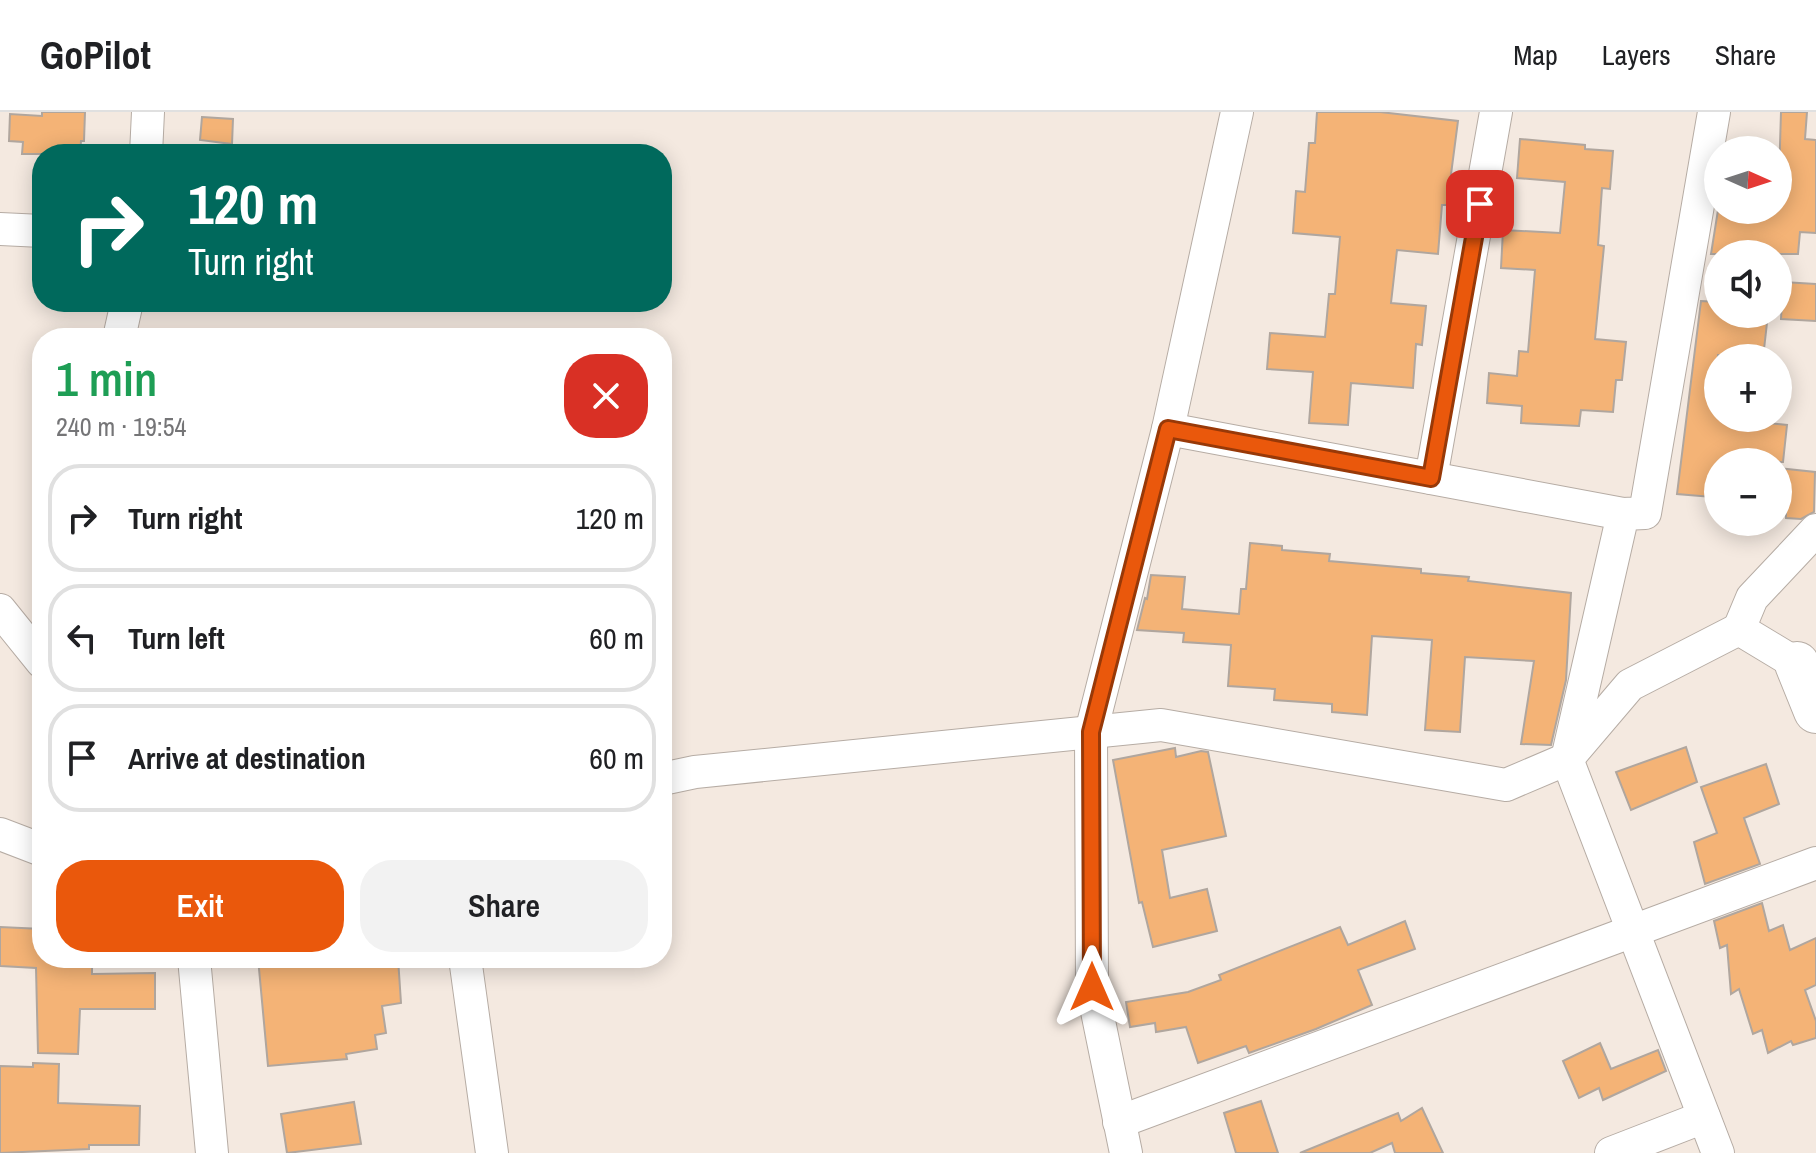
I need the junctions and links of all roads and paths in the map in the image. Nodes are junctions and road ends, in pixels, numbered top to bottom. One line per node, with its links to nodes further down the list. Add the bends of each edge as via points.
1 (148, 112): 5 (street)
2 (1237, 112): 8 (street)
3 (1496, 112): 9 (street)
4 (1714, 112): 10 (street, via 1645,513)
5 (146, 144)
6 (0, 229): 7 (street)
7 (32, 231)
8 (1168, 429): 9 (street); 17 (street)
9 (1431, 478): 10 (street)
10 (1623, 514): 18 (street)
11 (1816, 530): 13 (street, via 1752,598)
12 (0, 610): 14 (street)
13 (1739, 629): 15 (street); 18 (street, via 1630,685)
14 (32, 650)
15 (1797, 664): 16 (street)
16 (1816, 711)
17 (1091, 732): 18 (street, via 1161,725 1506,785); 19 (street); 27 (street, via 1092,987)
18 (1567, 759): 23 (street)
19 (672, 777)
20 (0, 834): 21 (street)
21 (32, 846)
22 (1816, 863): 23 (street)
23 (1632, 932): 26 (street); 27 (street)
24 (195, 968): 28 (street)
25 (466, 968): 29 (street)
26 (1704, 1117): 30 (street); 31 (street)
27 (1122, 1138)
28 (212, 1153)
29 (492, 1153)
30 (1611, 1153)
31 (1718, 1153)

